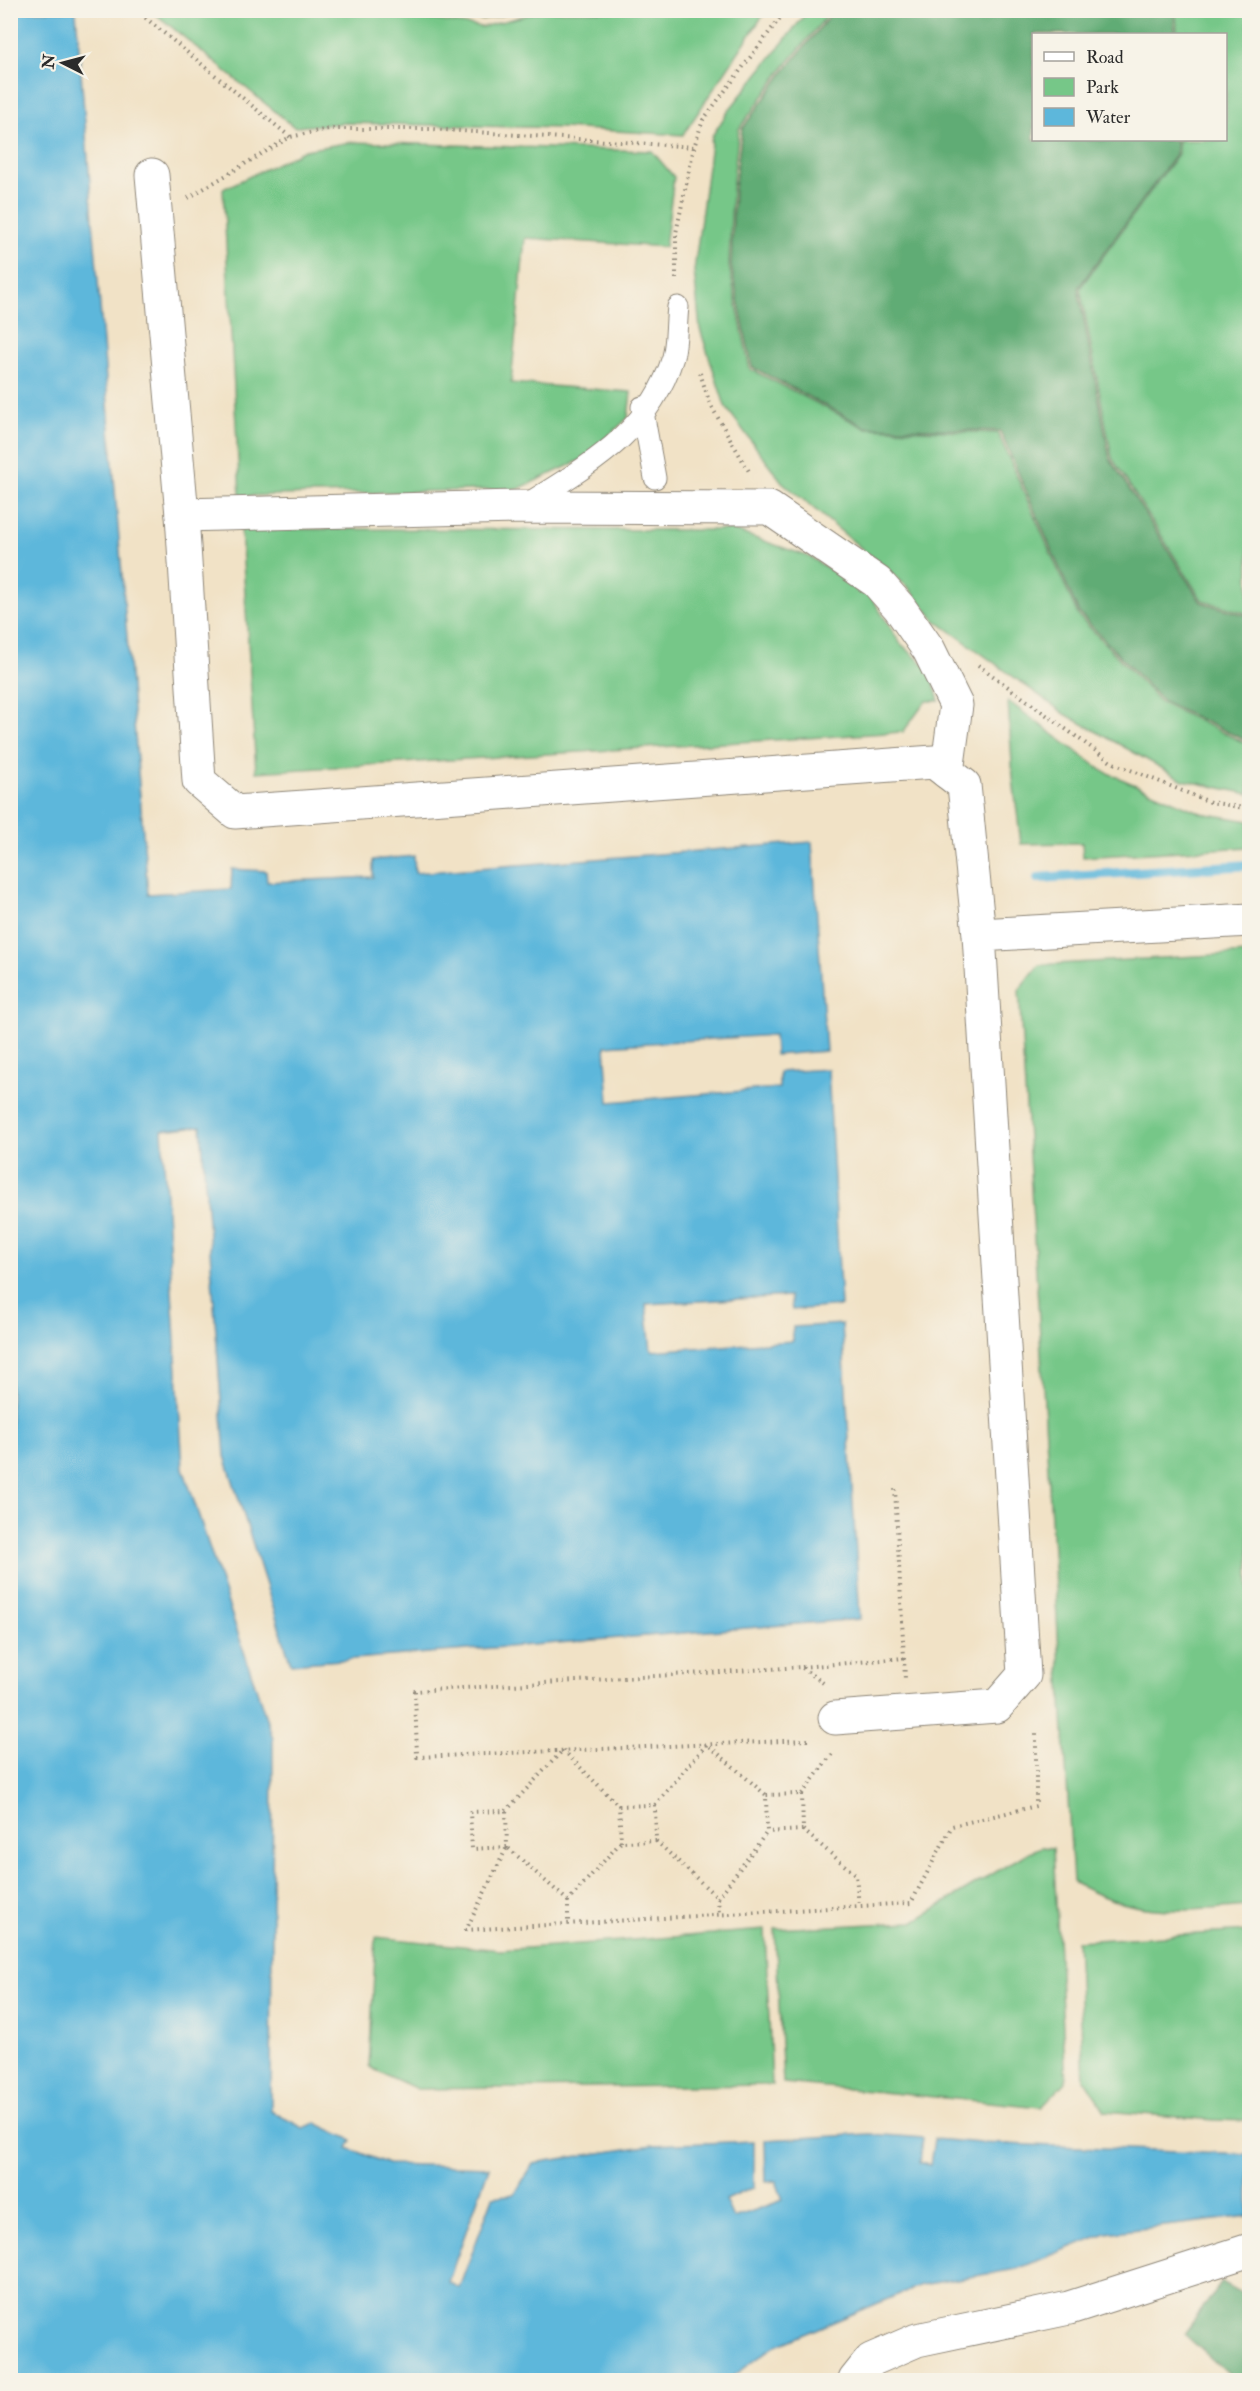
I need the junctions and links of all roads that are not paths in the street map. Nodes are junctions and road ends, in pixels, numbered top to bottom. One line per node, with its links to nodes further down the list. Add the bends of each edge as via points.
1 (152, 175): 6 (street)
2 (678, 307): 3 (lane, via 674,355 661,389)
3 (641, 405): 4 (lane); 5 (lane, via 611,448)
4 (655, 478)
5 (521, 507): 6 (street); 7 (street, via 770,507 877,582 929,650 956,705)
6 (182, 515): 7 (street, via 199,781 235,812 934,762)
7 (947, 772): 9 (street, via 964,784)
8 (1250, 920): 9 (street)
9 (979, 935): 10 (street, via 1024,1675 997,1706)
10 (831, 1724)
11 (1250, 2250): 12 (street, via 1069,2308 917,2340 871,2360)
12 (855, 2380)

